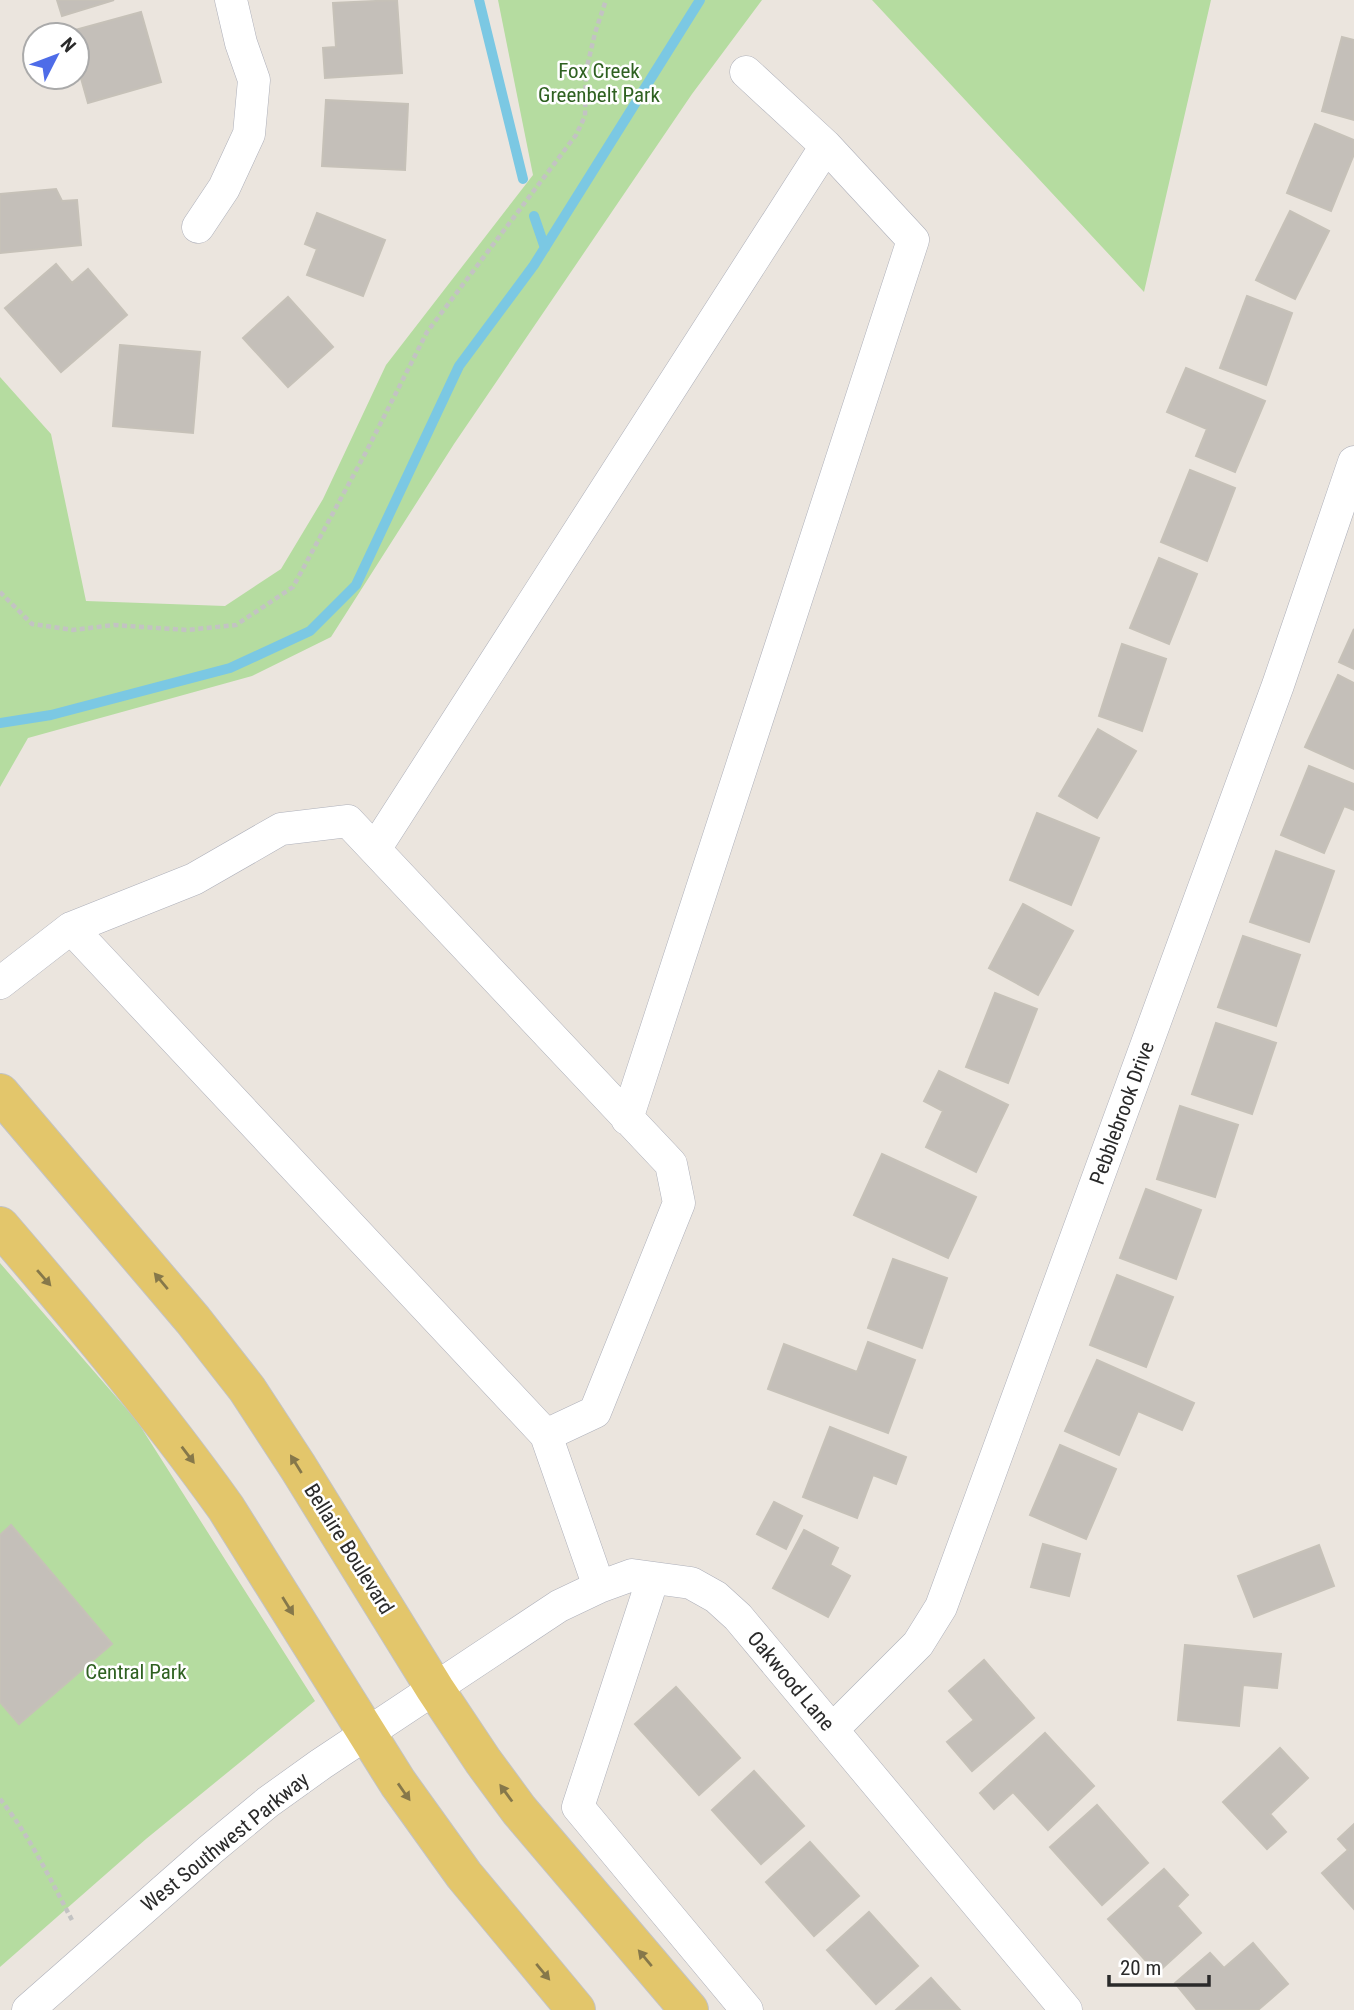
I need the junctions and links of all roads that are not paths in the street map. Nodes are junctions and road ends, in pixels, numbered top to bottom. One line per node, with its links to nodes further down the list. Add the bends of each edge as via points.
1 (231, 0): 4 (street, via 254,80 250,134 224,188)
2 (746, 72): 3 (street)
3 (826, 146): 6 (street); 10 (street, via 913,240)
4 (198, 227)
5 (1354, 462): 16 (street, Pebblebrook Drive, via 1278,685 941,1607 918,1644)
6 (375, 849): 7 (street, via 348,821 281,829 194,878); 10 (street)
7 (71, 928): 8 (street); 12 (street)
8 (0, 983)
9 (0, 1093): 15 (main road, Bellaire Boulevard, one-way to 9, via 247,1389)
10 (626, 1119): 12 (street, via 671,1164 679,1203 595,1412)
11 (0, 1226): 17 (main road, one-way to 17, via 98,1340 195,1464)
12 (546, 1435): 14 (street)
13 (653, 1578): 14 (street, Oakwood Lane, via 632,1575); 16 (street, Oakwood Lane, via 691,1583 716,1597); 21 (street, via 578,1807)
14 (599, 1587): 15 (street, Oakwood Lane, via 559,1606)
15 (435, 1689): 17 (street, West Southwest Parkway); 20 (main road, Bellaire Boulevard, one-way to 15, via 519,1810)
16 (832, 1730): 22 (street, Oakwood Lane)
17 (367, 1734): 18 (street, West Southwest Parkway, via 237,1827); 19 (main road, one-way to 19, via 464,1875)
18 (28, 2010)
19 (576, 2010)
20 (689, 2010)
21 (747, 2010)
22 (1066, 2010)

